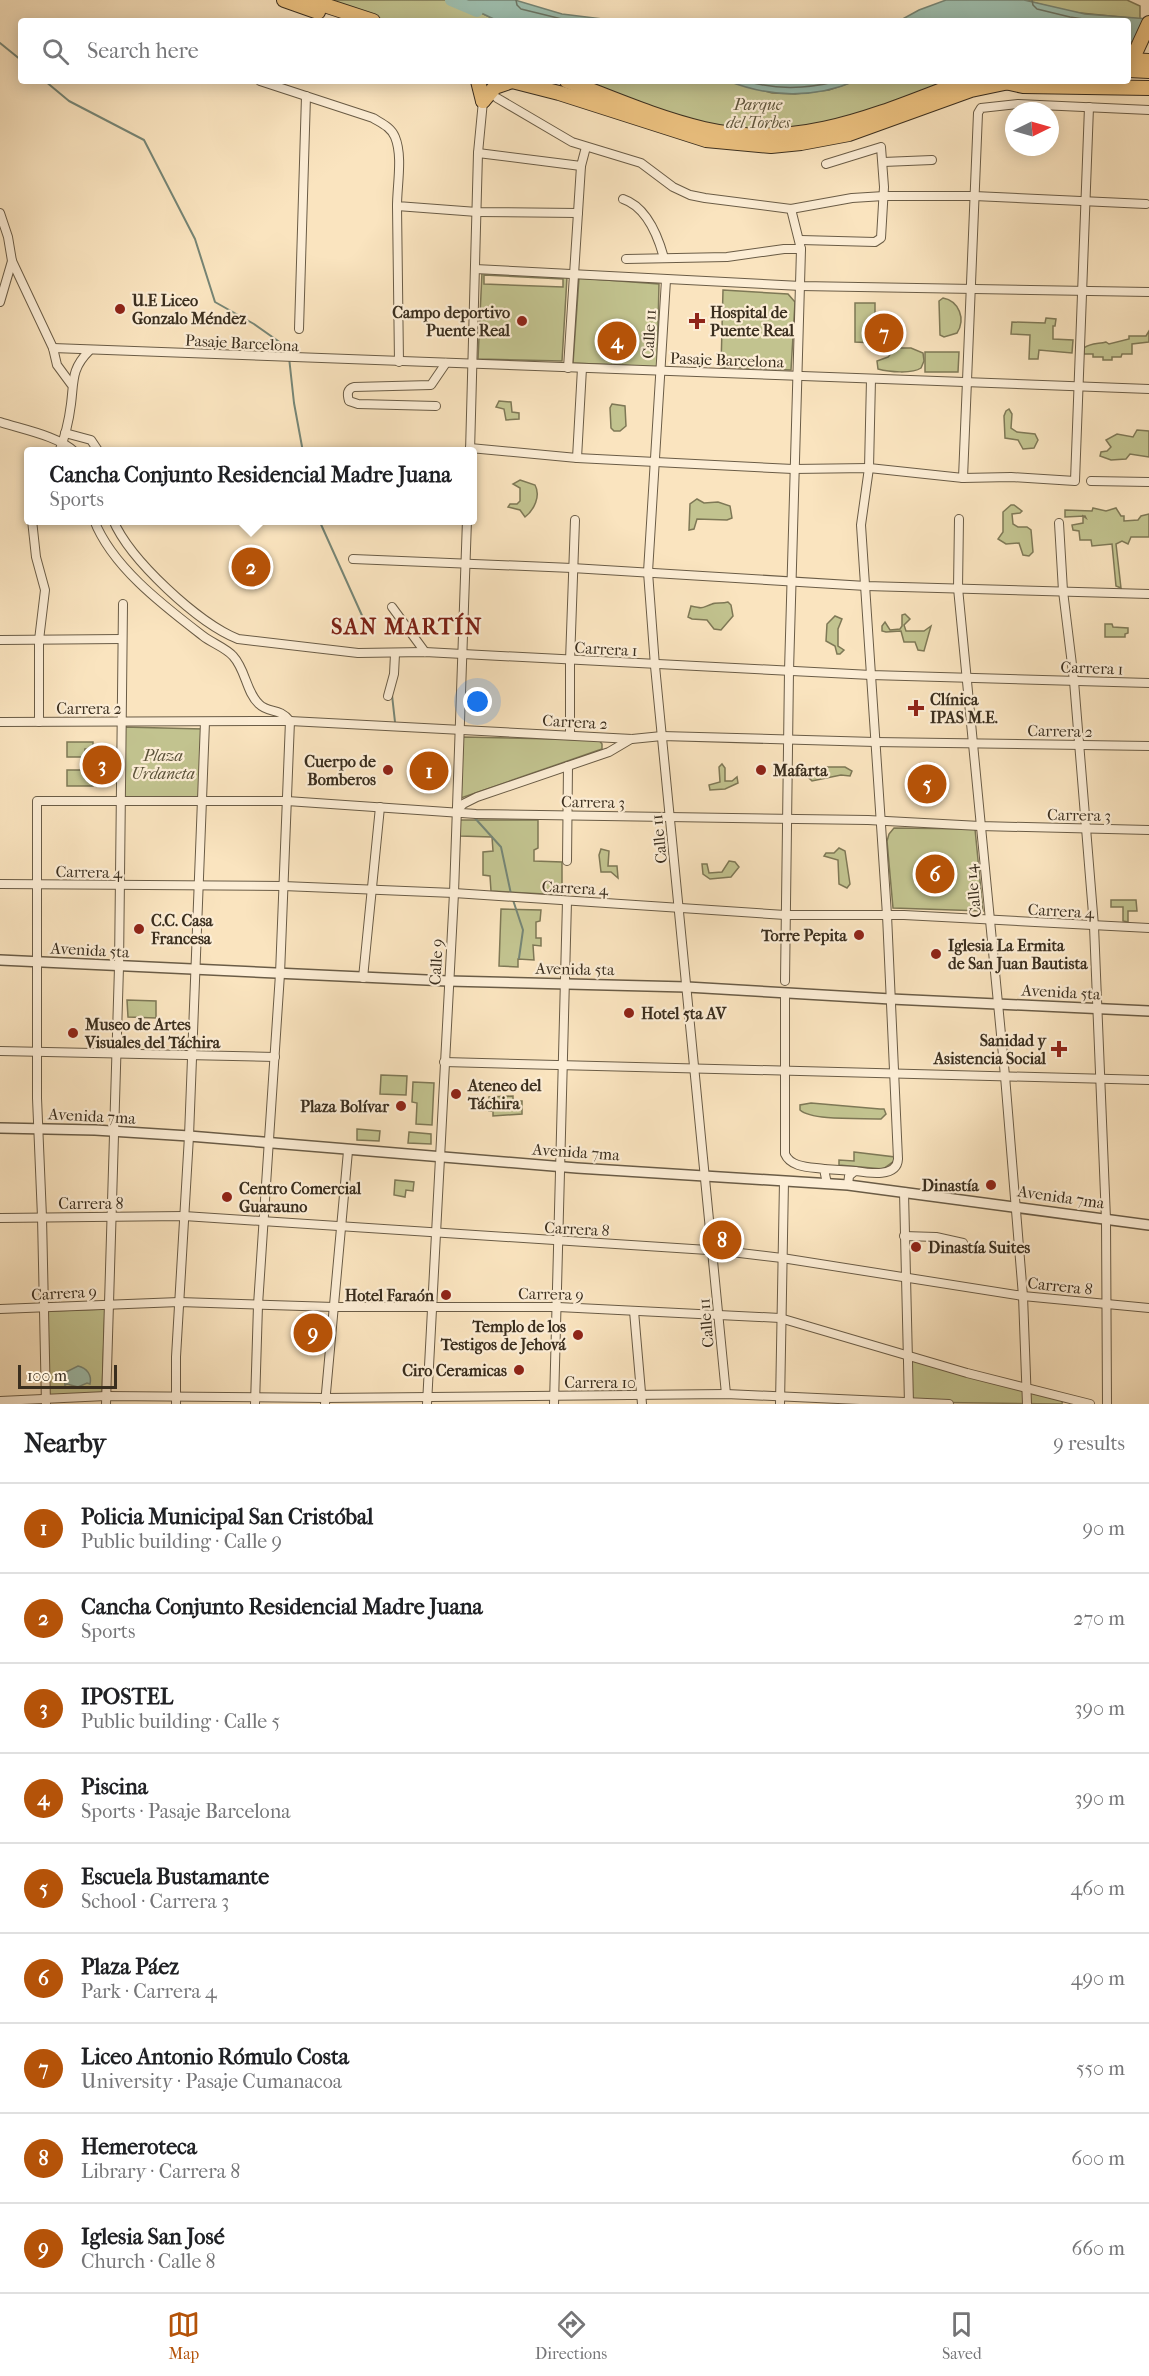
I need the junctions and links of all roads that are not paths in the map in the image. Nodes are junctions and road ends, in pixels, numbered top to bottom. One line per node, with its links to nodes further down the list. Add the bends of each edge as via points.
1 (284, 0): 3 (highway)
2 (309, 0): 4 (highway)
3 (337, 18)
4 (364, 18)
5 (1149, 23): 6 (highway)
6 (1131, 59)
7 (1149, 61): 8 (highway)
8 (1131, 63)
9 (1131, 64): 10 (highway)
10 (1149, 71)
11 (1131, 80): 12 (highway)
12 (1149, 80)
13 (269, 84): 22 (street)
14 (479, 84): 24 (highway)
15 (504, 84): 24 (highway, via 495,87)
16 (524, 84): 19 (highway, via 706,140 771,146 849,134)
17 (575, 84): 18 (highway, via 704,129 769,135 846,125)
18 (957, 84)
19 (996, 84)
20 (1014, 84): 21 (highway)
21 (1149, 88)
22 (306, 96): 38 (street, via 387,126 397,151); 56 (street)
23 (497, 98): 27 (street)
24 (483, 101): 28 (street)
25 (1089, 107): 26 (street); 34 (street, via 1018,104 981,108); 36 (street)
26 (1149, 110)
27 (586, 147): 32 (street); 39 (street, via 641,163 690,195)
28 (478, 153): 32 (street); 40 (street)
29 (932, 160): 30 (street)
30 (883, 162): 31 (street, via 881,147); 33 (street)
31 (826, 164)
32 (581, 166): 42 (street)
33 (884, 196): 34 (street); 39 (street); 43 (street, via 879,241)
34 (974, 196): 36 (street); 52 (street)
35 (623, 199): 45 (street, via 637,207 652,226)
36 (1084, 202): 37 (street); 53 (street)
37 (1146, 204)
38 (397, 206): 40 (street); 59 (street)
39 (791, 209): 43 (street)
40 (477, 212): 42 (street); 48 (street)
41 (0, 213): 47 (street)
42 (578, 213): 49 (street)
43 (801, 240): 44 (street)
44 (801, 249): 45 (street); 51 (street)
45 (664, 258): 46 (street)
46 (626, 259)
47 (12, 261): 55 (street); 57 (street)
48 (475, 269): 49 (street); 61 (street)
49 (575, 274): 50 (street); 62 (street)
50 (666, 280): 51 (street); 64 (street, Calle 11)
51 (801, 286): 52 (street); 65 (street)
52 (970, 289): 53 (street); 67 (street)
53 (1083, 291): 54 (street); 69 (street)
54 (1149, 292)
55 (0, 302)
56 (299, 329)
57 (52, 348): 58 (street, Pasaje Barcelona); 68 (street, via 57,364)
58 (89, 351): 59 (street, Pasaje Barcelona); 68 (street, via 75,369)
59 (399, 362): 60 (street, Pasaje Barcelona)
60 (446, 363): 61 (street, Pasaje Barcelona); 71 (street, via 431,385 354,387 347,395 358,404)
61 (473, 364): 62 (street, Pasaje Barcelona); 77 (street)
62 (568, 368): 63 (street, Pasaje Barcelona)
63 (582, 368): 64 (street, Pasaje Barcelona); 79 (street)
64 (661, 372): 65 (street, Pasaje Barcelona); 80 (street, Calle 11)
65 (796, 376): 66 (street, Pasaje Barcelona); 82 (street)
66 (871, 379): 67 (street, Pasaje Barcelona); 81 (street)
67 (966, 383): 69 (street, Pasaje Barcelona); 83 (street)
68 (71, 384): 73 (street)
69 (1077, 387): 70 (street, Pasaje Barcelona); 83 (street, via 1075,481)
70 (1149, 389)
71 (436, 406)
72 (0, 422): 74 (street)
73 (65, 433): 75 (street); 76 (street, via 91,440)
74 (57, 447)
75 (62, 447)
76 (96, 447)
77 (470, 447)
78 (477, 451): 79 (street)
79 (577, 458): 80 (street)
80 (655, 462): 82 (street); 96 (street, Calle 11)
81 (869, 468): 82 (street); 83 (street); 98 (street, via 862,511)
82 (793, 469): 97 (street)
83 (963, 478)
84 (1091, 481): 85 (street)
85 (1149, 482)
86 (959, 519): 99 (street, Calle 14)
87 (575, 520): 95 (street)
88 (1059, 522): 100 (street)
89 (33, 525): 106 (street, via 45,590)
90 (96, 525): 119 (street, via 124,567 185,623 232,654 261,707 283,712)
91 (115, 525): 108 (street, Carrera 1, via 139,562 224,633 249,640)
92 (467, 525): 94 (street, Calle 9)
93 (353, 559): 94 (street)
94 (466, 564): 95 (street); 109 (street, Calle 9)
95 (572, 568): 96 (street); 110 (street)
96 (648, 572): 97 (street); 111 (street, Calle 11)
97 (791, 580): 98 (street); 112 (street)
98 (866, 586): 99 (street); 113 (street)
99 (958, 588): 100 (street); 114 (street, Calle 14)
100 (1063, 591): 101 (street); 115 (street)
101 (1149, 594)
102 (123, 604): 104 (street)
103 (392, 607): 107 (street)
104 (122, 639): 106 (street); 118 (street)
105 (0, 640): 106 (street)
106 (39, 640): 121 (street)
107 (425, 652): 108 (street, Carrera 1); 109 (street, Carrera 1)
108 (395, 654): 117 (street)
109 (462, 655): 110 (street, Carrera 1); 123 (street, Calle 9)
110 (570, 661): 111 (street, Carrera 1); 124 (street)
111 (655, 666): 112 (street, Carrera 1); 126 (street, Calle 11)
112 (789, 671): 113 (street, Carrera 1); 128 (street)
113 (870, 675): 114 (street, Carrera 1); 129 (street)
114 (967, 676): 115 (street, Carrera 1); 130 (street, Calle 14)
115 (1074, 681): 116 (street, Carrera 1); 131 (street)
116 (1149, 683)
117 (388, 696)
118 (121, 721): 121 (street, Carrera 2); 122 (street, Carrera 2); 136 (street)
119 (290, 721): 122 (street, Carrera 2); 123 (street, Carrera 2); 135 (street)
120 (0, 722): 121 (street, Carrera 2)
121 (39, 722)
122 (205, 722): 137 (street)
123 (459, 729): 124 (street, Carrera 2); 139 (street, Calle 9)
124 (570, 735): 125 (street, Carrera 2)
125 (605, 736): 127 (street, Carrera 2); 133 (street, via 611,745)
126 (662, 736): 127 (street, Carrera 2); 128 (street, Carrera 2); 141 (street, Calle 11)
127 (632, 739): 133 (street)
128 (787, 740): 129 (street, Carrera 2); 142 (street)
129 (875, 742): 130 (street, Carrera 2); 143 (street)
130 (972, 742): 131 (street, Carrera 2); 144 (street, Calle 14)
131 (1079, 745): 132 (street, Carrera 2); 145 (street)
132 (1149, 746)
133 (609, 752): 134 (street)
134 (568, 765): 139 (street, via 477,797); 140 (street)
135 (287, 801): 137 (street, Carrera 3); 138 (street, Carrera 3); 152 (street)
136 (121, 802): 137 (street, Carrera 3); 149 (street, Carrera 3, via 37,801); 150 (street)
137 (202, 802): 151 (street)
138 (380, 807): 139 (street, Carrera 3); 153 (street)
139 (456, 812): 140 (street, Carrera 3); 154 (street, Calle 9)
140 (568, 815): 141 (street, Carrera 3); 147 (street)
141 (670, 816): 142 (street, Carrera 3); 156 (street, Calle 11)
142 (786, 820): 143 (street, Carrera 3); 157 (street)
143 (880, 821): 144 (street, Carrera 3); 158 (street)
144 (980, 826): 145 (street, Carrera 3); 159 (street, Calle 14)
145 (1085, 829): 146 (street, Carrera 3); 160 (street)
146 (1149, 830)
147 (567, 861)
148 (0, 884): 149 (street, Carrera 4)
149 (36, 884): 150 (street, Carrera 4); 163 (street)
150 (120, 886): 151 (street, Carrera 4); 164 (street)
151 (199, 886): 152 (street, Carrera 4); 165 (street)
152 (283, 886): 153 (street, Carrera 4); 166 (street)
153 (372, 891): 154 (street, Carrera 4); 167 (street)
154 (454, 893): 155 (street, Carrera 4); 168 (street, Calle 9)
155 (567, 901): 156 (street, Carrera 4); 170 (street)
156 (680, 908): 157 (street, Carrera 4); 171 (street, Calle 11)
157 (785, 915): 158 (street, Carrera 4); 169 (street)
158 (886, 915): 159 (street, Carrera 4); 173 (street)
159 (990, 920): 160 (street, Carrera 4); 174 (street, Calle 14)
160 (1094, 926): 161 (street, Carrera 4); 175 (street)
161 (1149, 928)
162 (0, 960): 163 (street, Avenida 5ta)
163 (38, 962): 164 (street, Avenida 5ta); 178 (street)
164 (119, 967): 165 (street, Avenida 5ta); 179 (street)
165 (196, 970): 166 (street, Avenida 5ta); 180 (street)
166 (279, 974): 167 (street, Avenida 5ta); 181 (street)
167 (363, 978): 168 (street, Avenida 5ta)
168 (448, 981): 170 (street, Avenida 5ta); 182 (street, Calle 9)
169 (785, 981)
170 (564, 984): 171 (street, Avenida 5ta); 183 (street)
171 (687, 987): 172 (street, Avenida 5ta); 184 (street, Calle 11)
172 (785, 993): 173 (street, Avenida 5ta); 185 (street)
173 (891, 999): 174 (street, Avenida 5ta); 186 (street)
174 (997, 1003): 175 (street, Avenida 5ta); 187 (street, Calle 14)
175 (1099, 1009): 176 (street, Avenida 5ta); 188 (street)
176 (1149, 1011)
177 (0, 1051): 178 (street)
178 (37, 1052): 179 (street); 191 (street)
179 (116, 1054): 180 (street); 192 (street)
180 (193, 1055): 181 (street); 193 (street)
181 (275, 1057): 194 (street)
182 (444, 1062): 183 (street); 196 (street, Calle 9)
183 (562, 1066): 184 (street); 197 (street)
184 (693, 1067): 185 (street); 200 (street, Calle 11)
185 (783, 1070): 186 (street); 198 (street, via 787,1160)
186 (894, 1073): 187 (street); 199 (street, via 898,1165 885,1172)
187 (1005, 1076): 188 (street); 205 (street, Calle 14)
188 (1101, 1080): 189 (street); 210 (street)
189 (1149, 1080)
190 (0, 1128): 191 (street, Avenida 7ma)
191 (38, 1128): 192 (street, Avenida 7ma); 208 (street)
192 (115, 1131): 193 (street, Avenida 7ma); 206 (street)
193 (189, 1136): 194 (street, Avenida 7ma); 207 (street)
194 (270, 1142): 195 (street, Avenida 7ma); 211 (street)
195 (348, 1151): 196 (street, Avenida 7ma); 213 (street)
196 (439, 1156): 197 (street, Avenida 7ma); 214 (street, Calle 9)
197 (560, 1167): 200 (street, Avenida 7ma); 216 (street)
198 (824, 1169): 199 (street); 202 (street)
199 (855, 1171): 203 (street, via 849,1176)
200 (703, 1175): 201 (street, Avenida 7ma); 218 (street, Calle 11)
201 (784, 1181): 202 (street, Avenida 7ma); 219 (street)
202 (827, 1184): 203 (street, Avenida 7ma)
203 (849, 1185): 204 (street, Avenida 7ma)
204 (904, 1191): 205 (street, Avenida 7ma); 215 (street)
205 (1016, 1206): 210 (street, Avenida 7ma); 221 (street, Calle 14)
206 (111, 1216): 207 (street, Carrera 8); 208 (street, Carrera 8); 223 (street)
207 (184, 1216): 211 (street, Carrera 8); 222 (street)
208 (42, 1217): 209 (street, Carrera 8); 226 (street)
209 (0, 1218)
210 (1106, 1219): 212 (street, Avenida 7ma); 224 (street)
211 (264, 1222): 213 (street, Carrera 8); 225 (street)
212 (1149, 1225)
213 (342, 1227): 214 (street, Carrera 8); 227 (street)
214 (435, 1234): 216 (street, Carrera 8); 228 (street, Calle 9)
215 (904, 1236): 217 (street); 220 (street)
216 (559, 1241): 218 (street, Carrera 8); 229 (street)
217 (963, 1243)
218 (713, 1251): 219 (street, Carrera 8); 233 (street, Calle 11)
219 (782, 1258): 220 (street, Carrera 8); 234 (street)
220 (905, 1278): 221 (street, Carrera 8); 235 (street)
221 (1023, 1296): 224 (street, Carrera 8); 236 (street, Calle 14)
222 (179, 1302): 223 (street, Carrera 9); 225 (street, Carrera 9); 239 (street)
223 (108, 1304): 226 (street, Carrera 9); 238 (street)
224 (1107, 1304): 230 (street, Carrera 8); 252 (street)
225 (258, 1305): 227 (street, Carrera 9); 246 (street)
226 (43, 1307): 231 (street, Carrera 9); 245 (street)
227 (334, 1307): 228 (street, Carrera 9); 247 (street)
228 (431, 1307): 229 (street, Carrera 9); 240 (street, Calle 9)
229 (558, 1307): 232 (street, Carrera 9); 241 (street)
230 (1149, 1308)
231 (0, 1310)
232 (634, 1311): 233 (street, Carrera 9); 242 (street)
233 (718, 1315): 234 (street, Carrera 9); 237 (street, Calle 11)
234 (780, 1318): 235 (street, Carrera 9); 243 (street)
235 (907, 1355): 236 (street, Carrera 9); 248 (street)
236 (1027, 1388): 250 (street, Calle 14); 251 (street, Carrera 9)
237 (726, 1394): 242 (street, Carrera 10); 243 (street, Carrera 10)
238 (106, 1400): 239 (street, Carrera 10); 245 (street, Carrera 10)
239 (176, 1400): 246 (street, Carrera 10)
240 (428, 1400): 241 (street, Carrera 10); 247 (street, Carrera 10)
241 (554, 1400): 242 (street, Carrera 10)
242 (641, 1400)
243 (780, 1400): 248 (street, Carrera 10)
244 (0, 1401): 245 (street, Carrera 10)
245 (46, 1401)
246 (255, 1401): 247 (street, Carrera 10)
247 (325, 1401)
248 (909, 1403): 249 (street, Carrera 10)
249 (949, 1404)
250 (1027, 1404)
251 (1090, 1404)
252 (1107, 1404)

